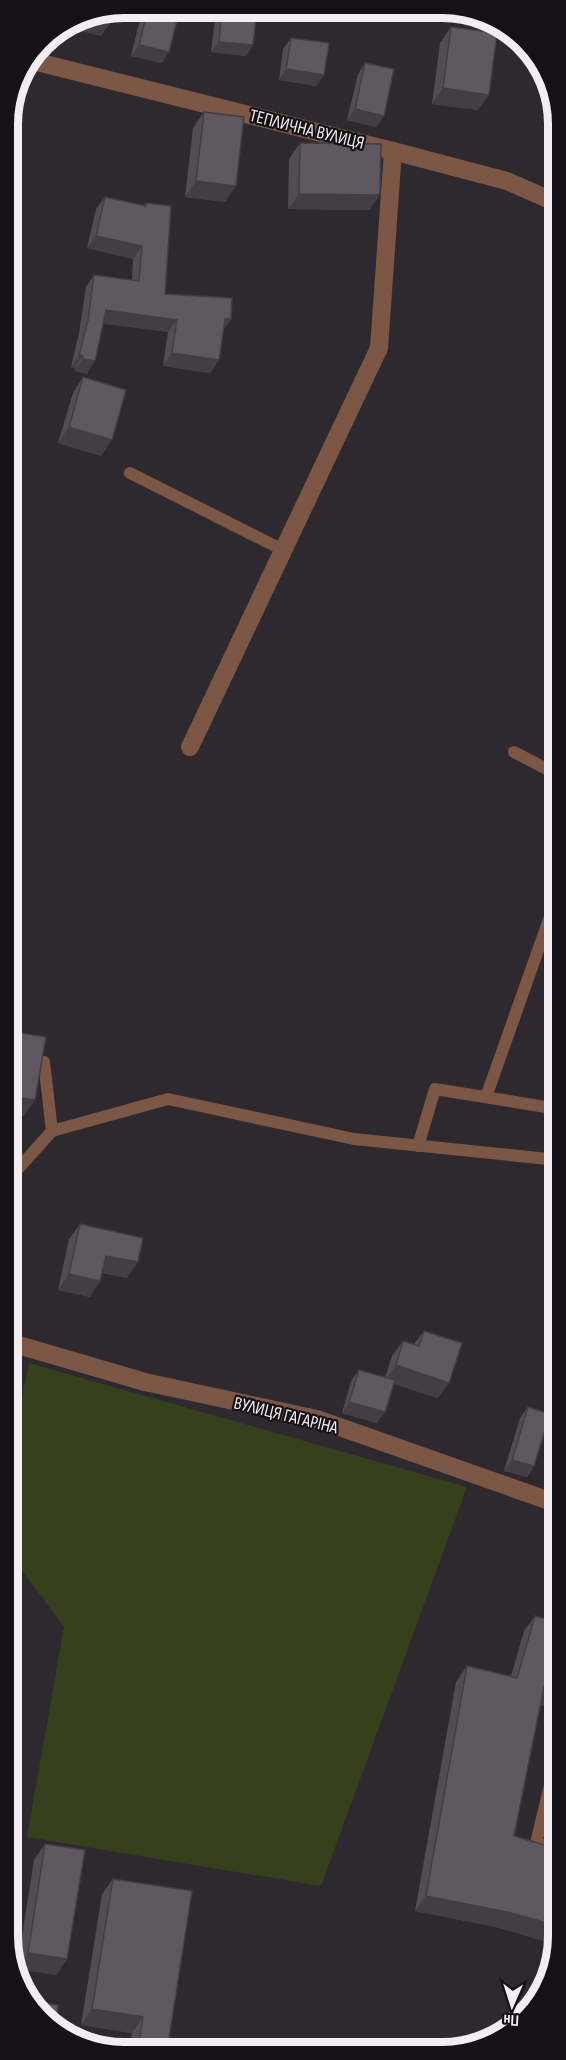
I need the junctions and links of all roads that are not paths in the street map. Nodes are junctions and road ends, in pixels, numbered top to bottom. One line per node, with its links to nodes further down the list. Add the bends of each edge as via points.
1 (38, 62): 2 (street, ТЕПЛИЧНА ВУЛИЦЯ)
2 (393, 151): 3 (street, ТЕПЛИЧНА ВУЛИЦЯ, via 507,181); 5 (street, via 379,348)
3 (548, 199)
4 (130, 473): 5 (lane)
5 (283, 550): 6 (street)
6 (190, 747)
7 (514, 752): 8 (lane)
8 (548, 771)
9 (548, 922): 11 (lane)
10 (44, 1062): 13 (lane)
11 (486, 1098): 12 (lane); 14 (lane, via 435,1089)
12 (548, 1107)
13 (52, 1131): 14 (lane, via 168,1099 354,1139); 16 (lane)
14 (418, 1146): 15 (lane)
15 (548, 1159)
16 (18, 1169)
17 (18, 1345): 18 (street, ВУЛИЦЯ ГАГАРІНА, via 145,1382 317,1419)
18 (548, 1500)
19 (548, 1793): 20 (lane, via 536,1843)
20 (548, 1846)

